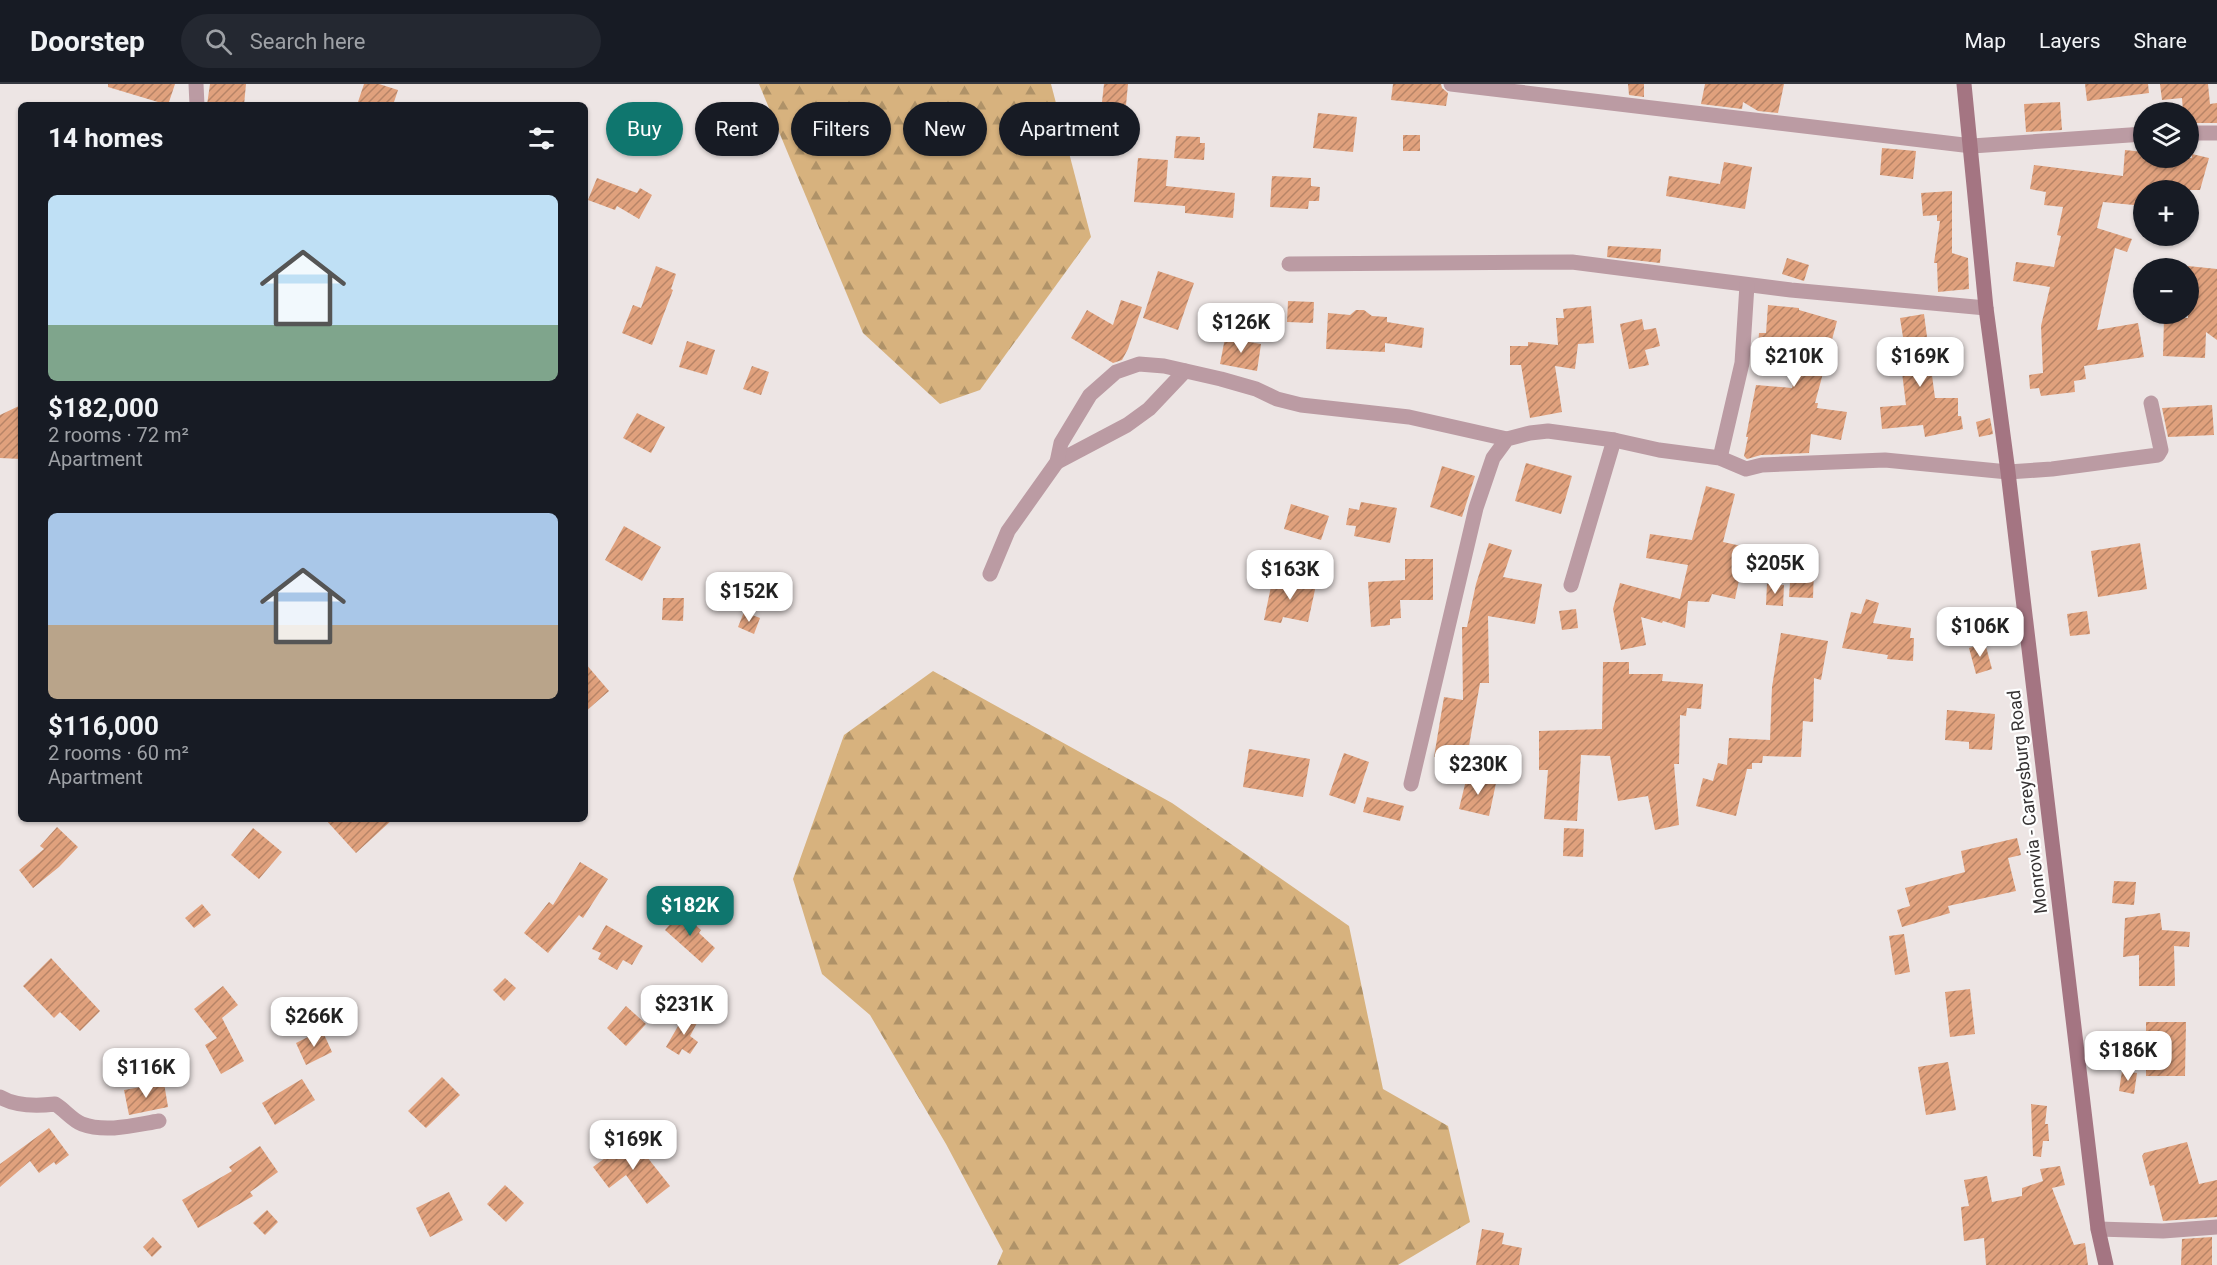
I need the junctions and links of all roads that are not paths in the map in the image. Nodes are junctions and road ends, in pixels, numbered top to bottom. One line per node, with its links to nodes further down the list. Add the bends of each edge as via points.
1 (196, 84): 4 (street)
2 (1451, 84): 8 (street)
3 (1964, 84): 8 (main road, Monrovia - Careysburg Road)
4 (197, 102)
5 (2199, 133): 6 (street)
6 (2217, 133)
7 (2133, 135): 8 (street)
8 (1972, 146): 11 (main road, Monrovia - Careysburg Road)
9 (1289, 264): 10 (street, via 1572,262)
10 (1747, 285): 11 (street); 16 (street, via 1742,363)
11 (1986, 308): 18 (main road, Monrovia - Careysburg Road)
12 (1185, 371): 14 (street, via 1301,405 1409,417); 17 (street, via 1134,420); 17 (street, via 1139,364 1116,372 1090,395 1071,423)
13 (2151, 403): 18 (street, via 2162,450 2158,455)
14 (1507, 439): 15 (street, via 1548,431); 21 (street, via 1493,458 1476,508)
15 (1614, 440): 16 (street); 20 (street)
16 (1720, 459): 18 (street, via 1746,469 1885,460)
17 (1057, 462): 19 (street, via 1008,531)
18 (2008, 472): 25 (main road, Monrovia - Careysburg Road)
19 (990, 574)
20 (1571, 585)
21 (1411, 784)
22 (0, 1097): 23 (street, via 9,1103 55,1104 81,1124 90,1126 106,1128)
23 (159, 1121)
24 (2217, 1227): 25 (street, via 2163,1231)
25 (2098, 1229): 26 (main road, Monrovia - Careysburg Road)
26 (2106, 1265)

